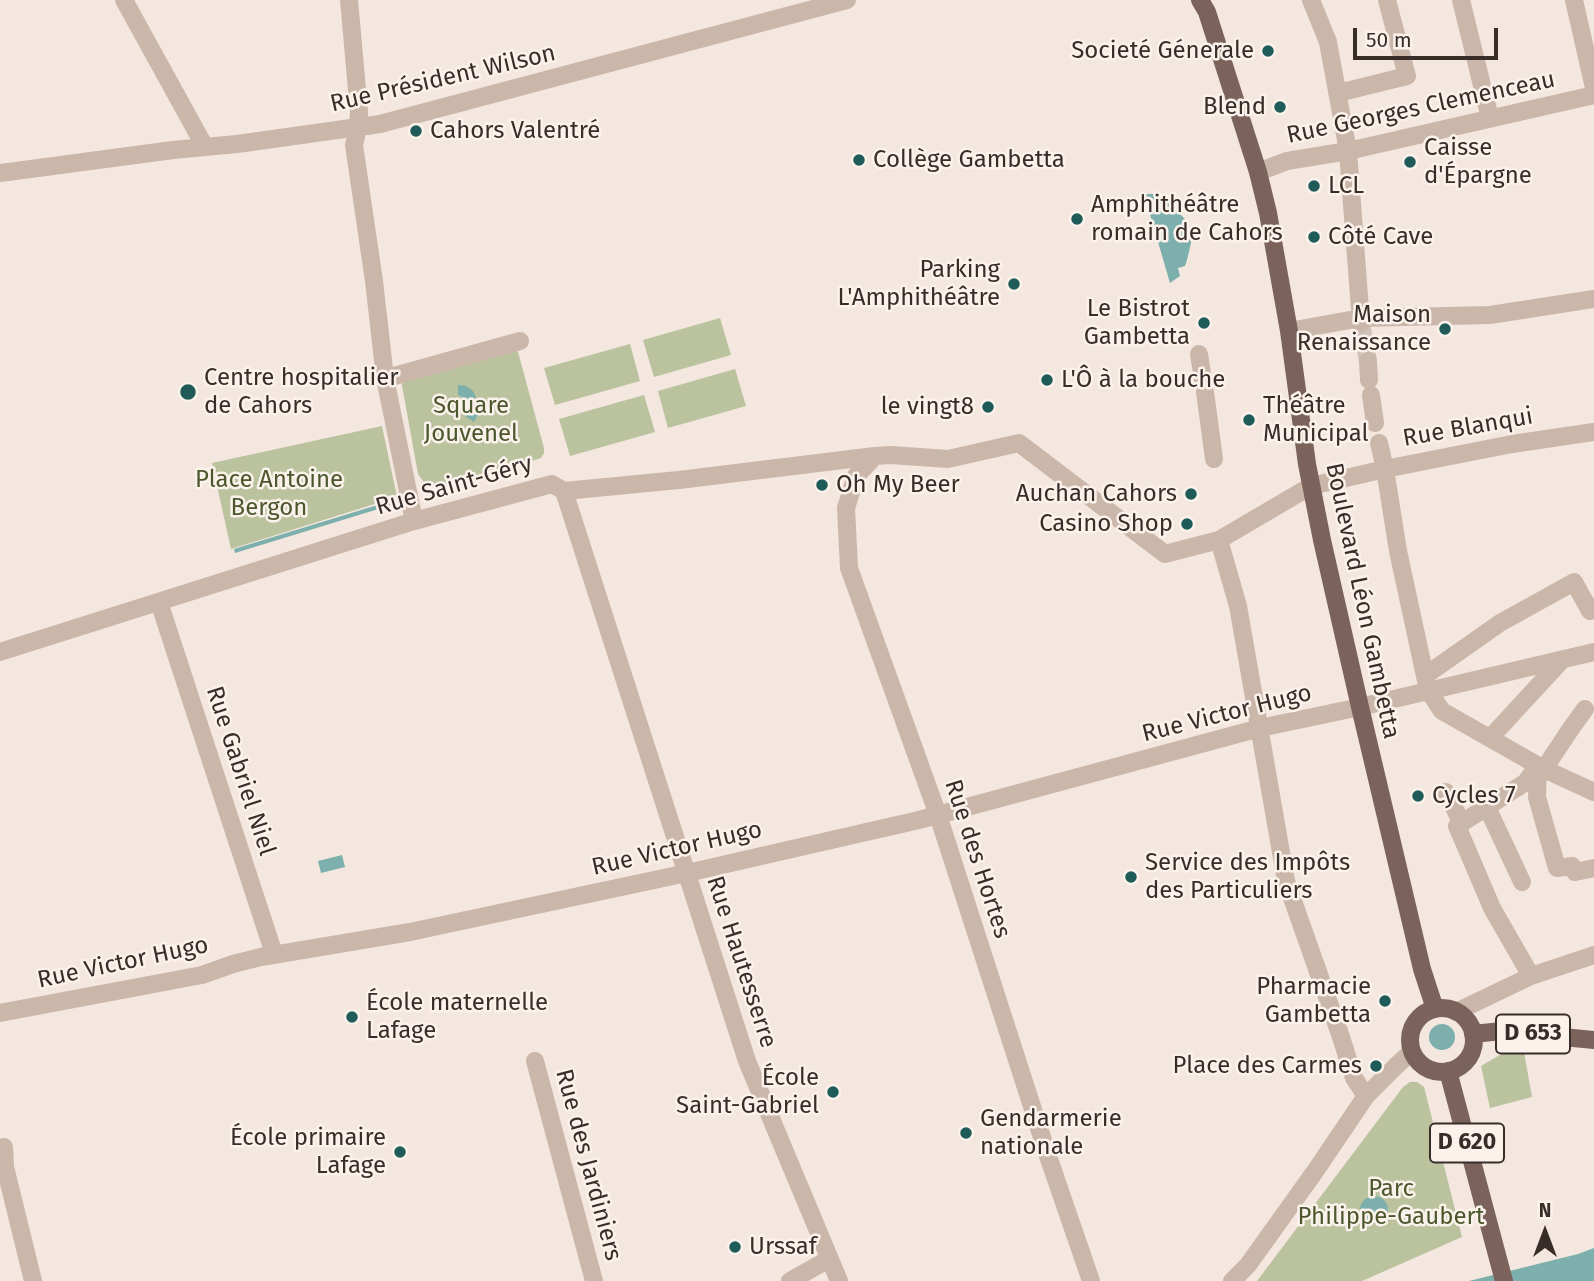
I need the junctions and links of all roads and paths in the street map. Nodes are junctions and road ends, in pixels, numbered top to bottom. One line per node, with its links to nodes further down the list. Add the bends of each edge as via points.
1 (124, 0): 14 (street)
2 (349, 0): 13 (street)
3 (844, 0): 13 (street, Rue Président Wilson)
4 (1200, 0): 16 (main road, Boulevard Léon Gambetta)
5 (1311, 0): 10 (street, via 1328,42)
6 (1387, 0): 10 (street, via 1407,76)
7 (1574, 0): 9 (street)
8 (1463, 7): 12 (street)
9 (1594, 88)
10 (1338, 93): 15 (street)
11 (1594, 94): 12 (street, Rue Georges Clemenceau)
12 (1490, 118): 15 (street, Rue Georges Clemenceau)
13 (358, 128): 14 (street, Rue Président Wilson); 24 (street, via 354,145)
14 (205, 147): 17 (street, Rue Président Wilson)
15 (1348, 151): 16 (street, Rue Georges Clemenceau, via 1287,161); 19 (street)
16 (1258, 172): 20 (main road, Boulevard Léon Gambetta)
17 (0, 173)
18 (1594, 299): 19 (street, via 1490,315)
19 (1361, 321): 20 (street)
20 (1289, 331): 31 (main road, Boulevard Léon Gambetta)
21 (520, 341): 24 (street)
22 (1199, 354): 29 (street)
23 (1367, 361): 25 (street)
24 (384, 375): 33 (street)
25 (1375, 423)
26 (1594, 432): 30 (street, Rue Blanqui)
27 (1379, 443): 30 (street)
28 (875, 456): 32 (street, Rue Saint-Géry); 35 (street, Rue Saint-Géry, via 948,459 1019,443); 50 (street, Rue des Hortes, via 856,476 846,508 849,568)
29 (1214, 459)
30 (1385, 469): 31 (street, Rue Blanqui); 41 (street)
31 (1311, 486): 34 (street, Rue Blanqui); 42 (main road, Boulevard Léon Gambetta)
32 (564, 491): 33 (street, Rue Saint-Géry, via 552,484); 53 (street, Rue Hautesserre)
33 (414, 521): 36 (street, Rue Saint-Géry)
34 (1219, 540): 35 (street, Rue Blanqui); 44 (street, via 1238,606)
35 (1165, 554)
36 (159, 602): 38 (street, Rue Saint-Géry); 55 (street, Rue Gabriel Niel)
37 (1593, 614): 41 (street, via 1574,582 1500,623)
38 (0, 652)
39 (1594, 652): 40 (street, Rue Victor Hugo)
40 (1562, 660): 41 (street, Rue Victor Hugo); 45 (street)
41 (1427, 683): 42 (street, Rue Victor Hugo); 45 (street, via 1442,712)
42 (1360, 707): 44 (street, Rue Victor Hugo); 58 (main road, Boulevard Léon Gambetta)
43 (1586, 709): 46 (street)
44 (1260, 728): 50 (street, Rue Victor Hugo); 66 (street, via 1286,881 1354,1078)
45 (1490, 738): 46 (street)
46 (1541, 767): 48 (street); 49 (street); 52 (street, via 1537,797 1557,868 1572,866 1575,872)
47 (1446, 792): 51 (street)
48 (1594, 793)
49 (1487, 807): 51 (street); 54 (street)
50 (938, 815): 53 (street, Rue Victor Hugo); 73 (street, Rue des Hortes)
51 (1462, 823): 57 (street, via 1457,826 1492,908)
52 (1594, 868)
53 (687, 873): 55 (street, Rue Victor Hugo, via 410,932); 68 (street, Rue Hautesserre, via 747,1061)
54 (1522, 881)
55 (274, 954): 60 (street, Rue Victor Hugo, via 202,975)
56 (1594, 955): 57 (street)
57 (1531, 976): 59 (street)
58 (1435, 1009): 59 (main road); 63 (main road, via 1412,1027)
59 (1456, 1012): 61 (main road, via 1470,1024)
60 (0, 1013)
61 (1473, 1034): 62 (main road, D 653, via 1502,1031); 65 (main road, via 1471,1053)
62 (1594, 1040)
63 (1412, 1054): 65 (main road, via 1429,1069); 66 (street)
64 (535, 1061): 70 (street, Rue des Jardiniers)
65 (1448, 1071): 75 (main road, D 620)
66 (1366, 1096): 74 (street, via 1248,1265)
67 (4, 1147): 69 (street)
68 (830, 1259): 71 (street); 72 (street, Rue Hautesserre)
69 (33, 1281)
70 (594, 1281)
71 (790, 1281)
72 (839, 1281)
73 (1091, 1281)
74 (1232, 1281)
75 (1504, 1281)

